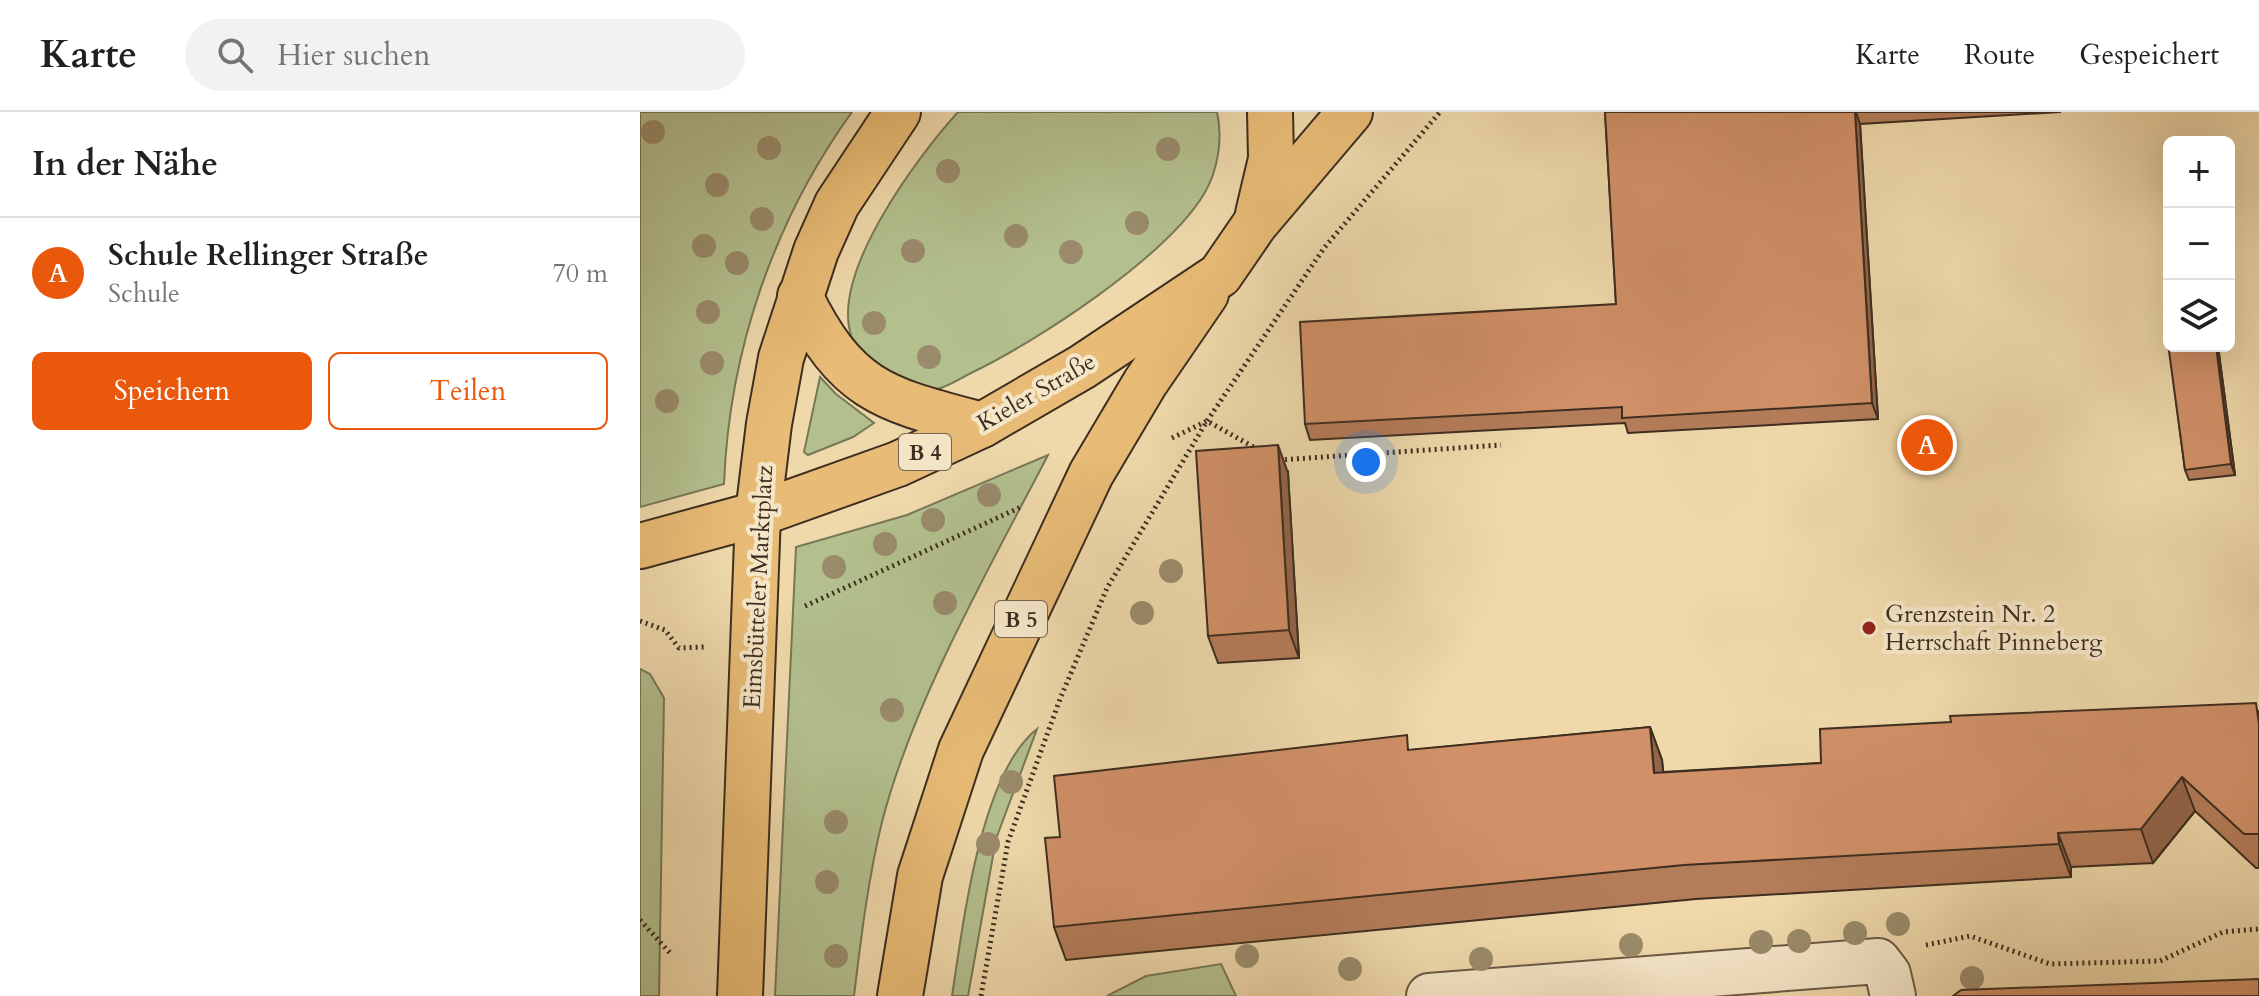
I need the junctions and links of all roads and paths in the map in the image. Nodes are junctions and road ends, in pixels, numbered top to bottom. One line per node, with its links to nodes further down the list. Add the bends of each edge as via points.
1 (898, 112): 7 (main road, Eimsbütteler Marktplatz, via 837,204)
2 (1270, 112): 5 (main road, B 4, via 1271,159)
3 (1350, 112): 5 (main road, Kieler Straße / B 4)
4 (1440, 112): 8 (path, via 1324,248)
5 (1255, 224): 6 (main road, Kieler Straße / B 4)
6 (1220, 275): 9 (main road, Kieler Straße / B 4, via 1082,367); 23 (main road, B 5, via 1145,383 1091,474 961,750 920,876)
7 (800, 296): 9 (main road, via 833,356 868,386 896,400); 13 (main road, Eimsbütteler Marktplatz, via 776,385)
8 (1207, 421): 10 (path); 11 (path, via 1280,461); 24 (path, via 1107,588 1060,699 1008,842)
9 (982, 425): 13 (main road, Kieler Straße / B 4, via 898,464)
10 (1167, 440)
11 (1501, 445)
12 (1021, 507): 15 (path)
13 (758, 514): 14 (main road, Kieler Straße / B 4); 22 (main road, Eimsbütteler Marktplatz)
14 (640, 546)
15 (794, 611)
16 (640, 621): 17 (path, via 665,630 679,648)
17 (718, 646)
18 (640, 920): 20 (path)
19 (2259, 929): 21 (path, via 2223,932 2160,961 2050,964 1970,936 1955,937)
20 (671, 954)
21 (1886, 979): 25 (street)
22 (740, 996)
23 (900, 996)
24 (981, 996)
25 (1429, 996)

